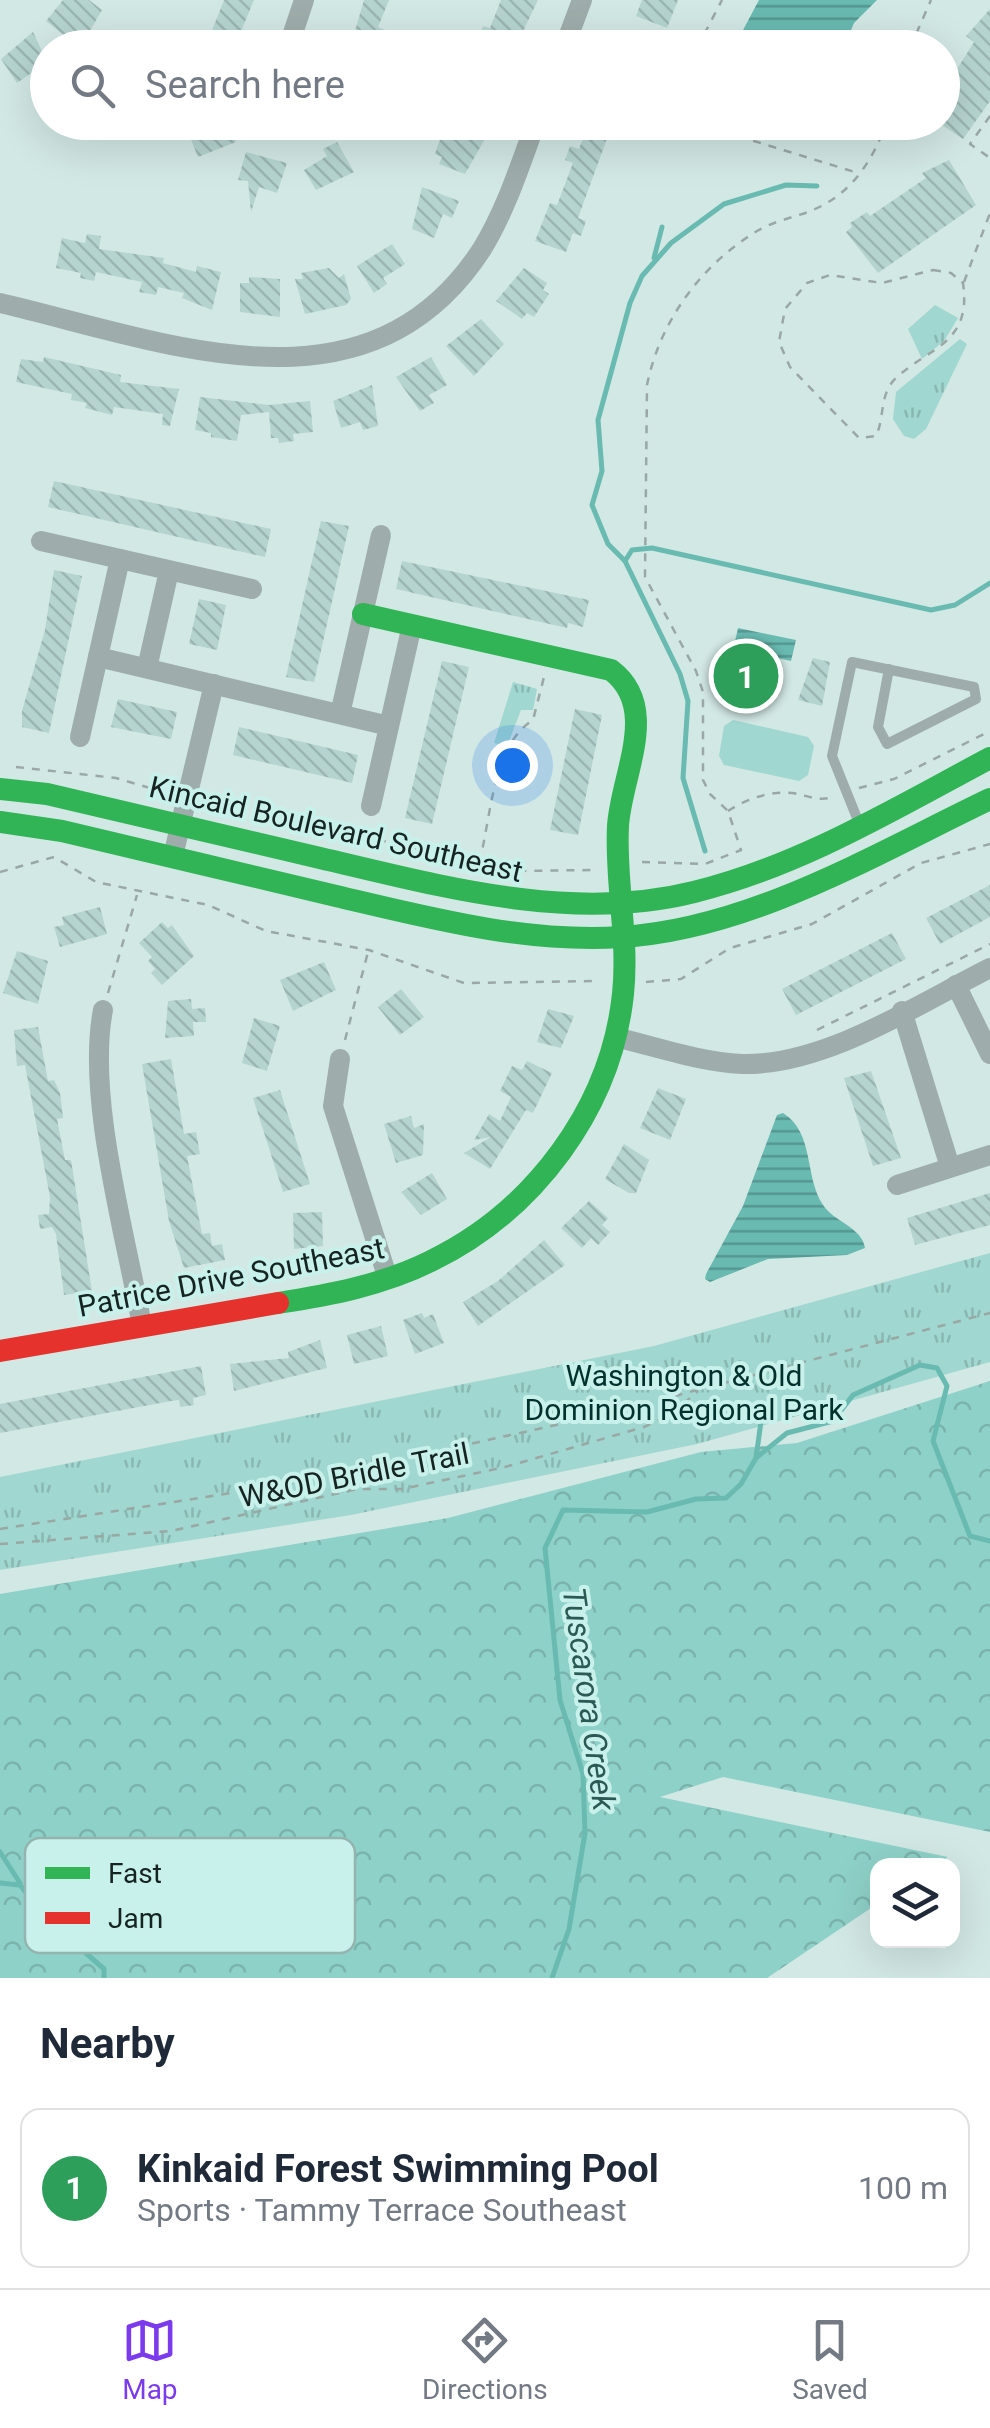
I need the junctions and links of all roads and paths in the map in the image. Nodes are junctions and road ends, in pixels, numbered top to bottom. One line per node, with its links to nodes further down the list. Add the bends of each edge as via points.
1 (304, 0): 5 (street)
2 (582, 0): 6 (street)
3 (722, 0): 7 (path)
4 (931, 0): 8 (path)
5 (294, 30)
6 (571, 30)
7 (706, 30)
8 (918, 30)
9 (990, 116): 13 (path, via 970,144)
10 (529, 140): 17 (street, via 502,212 467,269 409,322 359,347 301,360 232,356)
11 (749, 140): 14 (path)
12 (877, 140): 14 (path)
13 (990, 158)
14 (860, 174): 41 (path, via 832,202 759,230 710,268 680,305 653,356 647,384 645,577 696,671 703,780)
15 (990, 213): 16 (path)
16 (964, 284): 16 (path, via 943,270 882,282 817,278 785,309 783,355 838,420 859,438 872,438 896,378 935,354 957,326)
17 (0, 303)
18 (381, 535): 23 (street)
19 (41, 541): 20 (street)
20 (120, 560): 21 (street); 25 (street)
21 (169, 570): 22 (street); 27 (street)
22 (252, 589)
23 (362, 614): 24 (street); 30 (street)
24 (412, 625): 26 (street); 31 (street)
25 (98, 656): 27 (street); 33 (street)
26 (549, 656): 46 (path, via 533,720 519,729 508,752); 47 (street, Patrice Drive Southeast, via 611,670 636,693 638,716 618,817)
27 (147, 668): 29 (street)
28 (889, 670): 28 (lane, via 974,688 976,699 887,744 878,727); 38 (lane, via 852,662 832,756)
29 (214, 684): 30 (street); 37 (street)
30 (340, 714): 31 (street)
31 (389, 726): 40 (street)
32 (990, 730): 38 (path, via 894,778)
33 (80, 737)
34 (990, 758): 44 (street, Kincaid Boulevard Southeast)
35 (15, 767): 37 (path)
36 (0, 788): 43 (street, Kincaid Boulevard Southeast)
37 (190, 794): 43 (street); 46 (path)
38 (844, 794): 41 (path, via 823,801 769,794); 44 (lane)
39 (990, 799): 50 (street, Kincaid Boulevard Southeast, via 823,879 727,916)
40 (371, 806)
41 (728, 812): 47 (path, via 741,850 705,864 640,862)
42 (0, 822): 45 (street, Kincaid Boulevard Southeast)
43 (182, 826): 45 (street); 49 (street, Kincaid Boulevard Southeast, via 498,900)
44 (860, 826): 49 (street, Kincaid Boulevard Southeast, via 744,879)
45 (173, 856): 50 (street, Kincaid Boulevard Southeast, via 499,932)
46 (479, 864): 47 (path, via 536,874)
47 (620, 868): 49 (street, Patrice Drive Southeast)
48 (138, 894): 57 (path)
49 (622, 902): 50 (street, Patrice Drive Southeast)
50 (624, 937): 59 (street, Patrice Drive Southeast)
51 (990, 944): 60 (path)
52 (369, 950): 62 (path)
53 (990, 968): 55 (street)
54 (647, 970): 56 (path)
55 (956, 985): 58 (street); 61 (street)
56 (642, 994)
57 (103, 1010): 68 (street, via 96,1045 100,1091)
58 (902, 1011): 59 (street, via 834,1045 774,1062 712,1061); 64 (street)
59 (615, 1037): 66 (street, Patrice Drive Southeast, via 586,1114 529,1191 464,1244)
60 (803, 1037)
61 (990, 1054)
62 (340, 1059): 66 (street, via 333,1106)
63 (990, 1155): 64 (street)
64 (950, 1168): 65 (street)
65 (897, 1185)
66 (388, 1280): 68 (street, Patrice Drive Southeast)
67 (990, 1314): 70 (path)
68 (142, 1326): 69 (street, Patrice Drive Southeast)
69 (0, 1351)
70 (700, 1389): 71 (path, via 283,1485); 72 (path, W&OD Bridle Trail, via 671,1415 644,1426 505,1467 402,1489 357,1489 171,1531)
71 (0, 1530)
72 (0, 1544)

